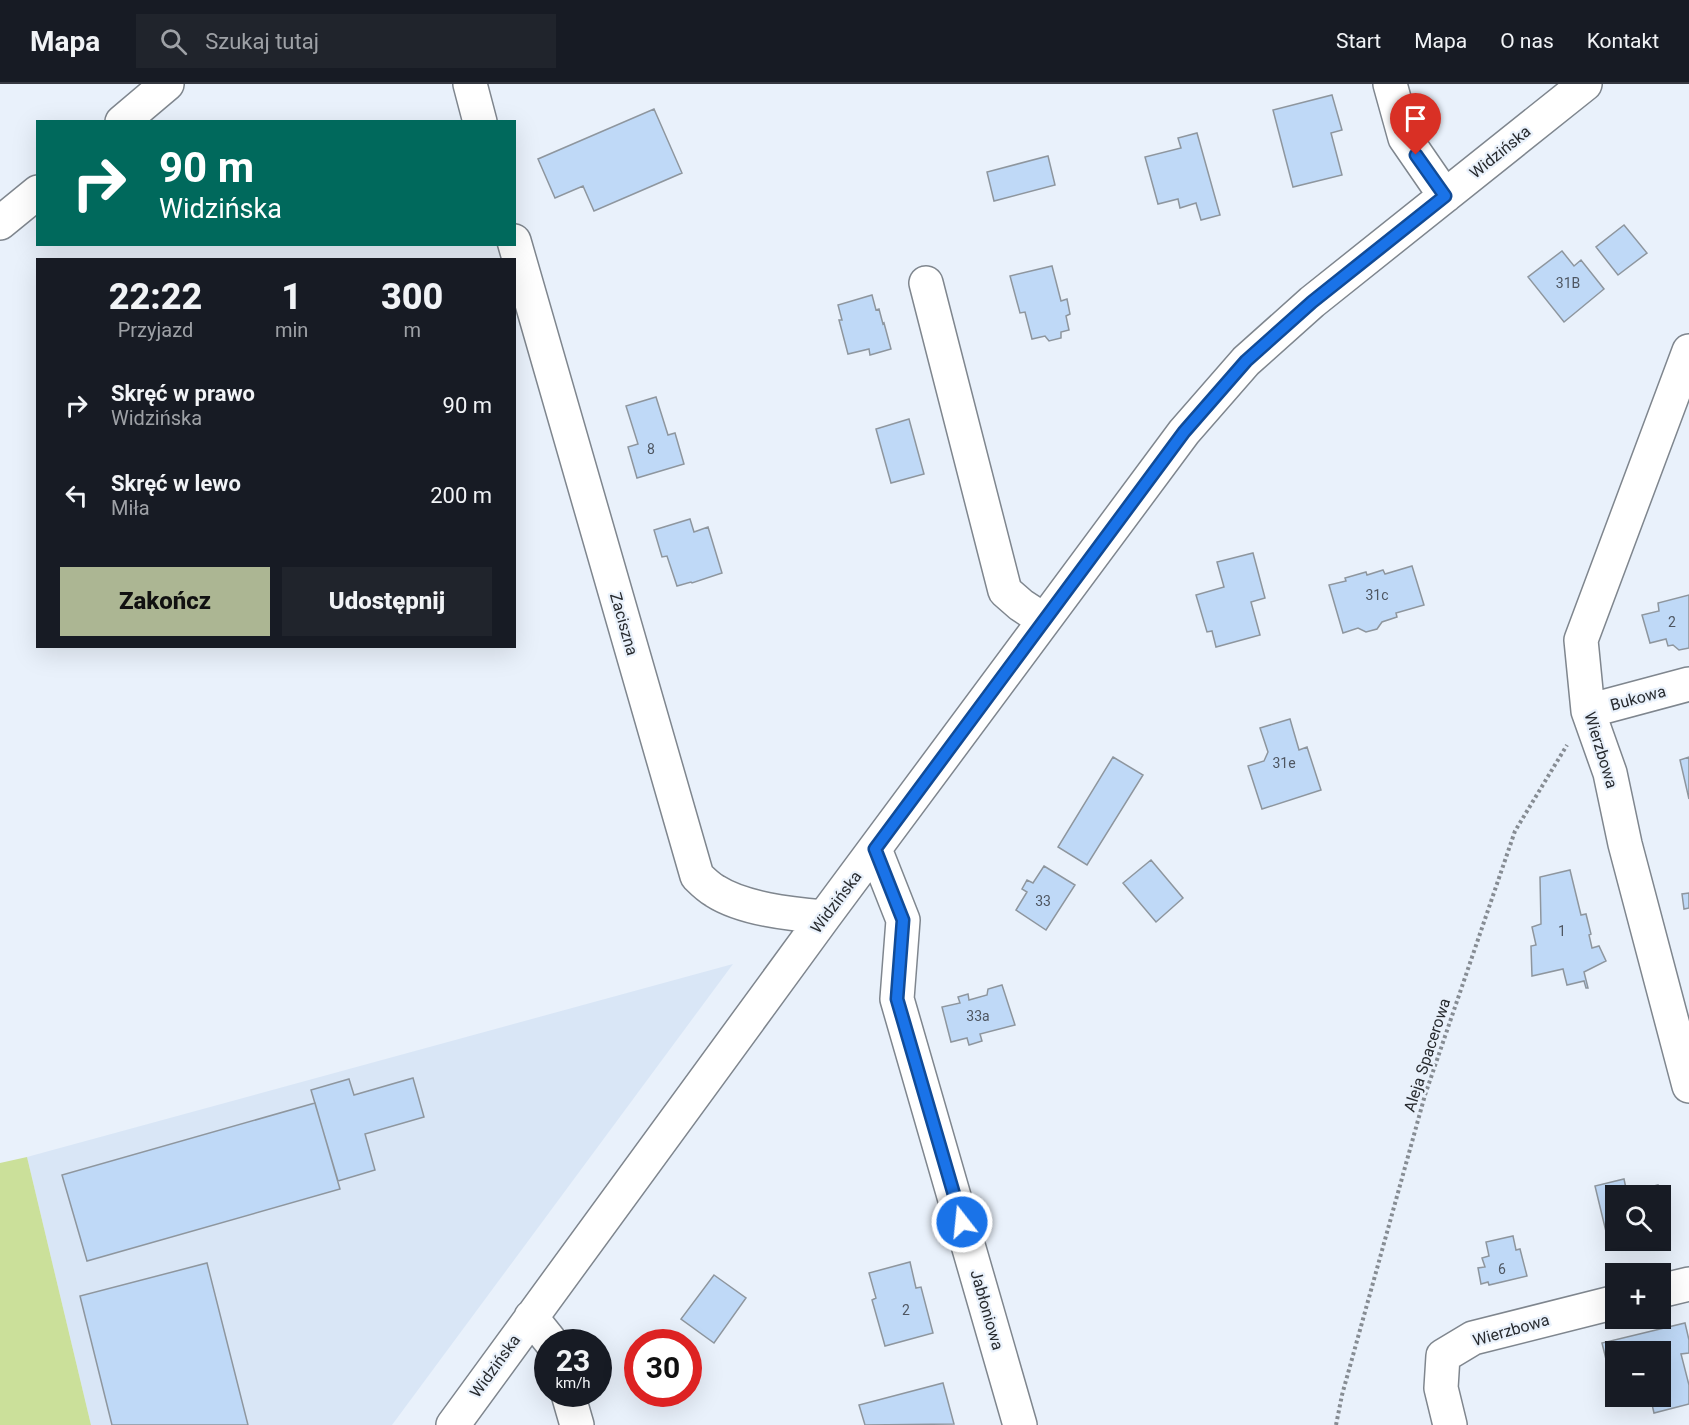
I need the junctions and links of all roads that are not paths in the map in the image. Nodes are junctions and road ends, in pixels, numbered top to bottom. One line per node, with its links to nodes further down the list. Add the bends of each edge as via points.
1 (167, 84): 5 (street)
2 (470, 84): 6 (street)
3 (1390, 84): 8 (street, via 1404,138)
4 (1585, 84): 8 (street, Widzińska)
5 (124, 120)
6 (479, 120)
7 (36, 194): 9 (street)
8 (1445, 196): 13 (street, Widzińska, via 1312,302 1246,361 1184,432)
9 (0, 223)
10 (515, 246): 17 (street, Zaciszna, via 697,876 714,891 736,902)
11 (926, 283): 13 (street, via 1005,591)
12 (1689, 351): 15 (street, Wierzbowa, via 1581,640)
13 (1044, 620): 16 (street, Widzińska)
14 (1689, 684): 15 (street, Bukowa)
15 (1588, 711): 18 (street, Wierzbowa, via 1610,773)
16 (875, 849): 17 (street, Widzińska); 27 (street, Jabłoniowa, via 903,920 897,999)
17 (824, 917): 22 (street, Widzińska)
18 (1689, 1086)
19 (1689, 1284): 20 (street)
20 (1671, 1288)
21 (1605, 1305): 28 (street, Wierzbowa, via 1473,1338 1443,1356 1441,1388)
22 (531, 1317): 23 (street); 25 (street, Widzińska)
23 (541, 1329)
24 (572, 1407): 26 (street)
25 (453, 1425)
26 (577, 1425)
27 (1020, 1425)
28 (1450, 1425)

